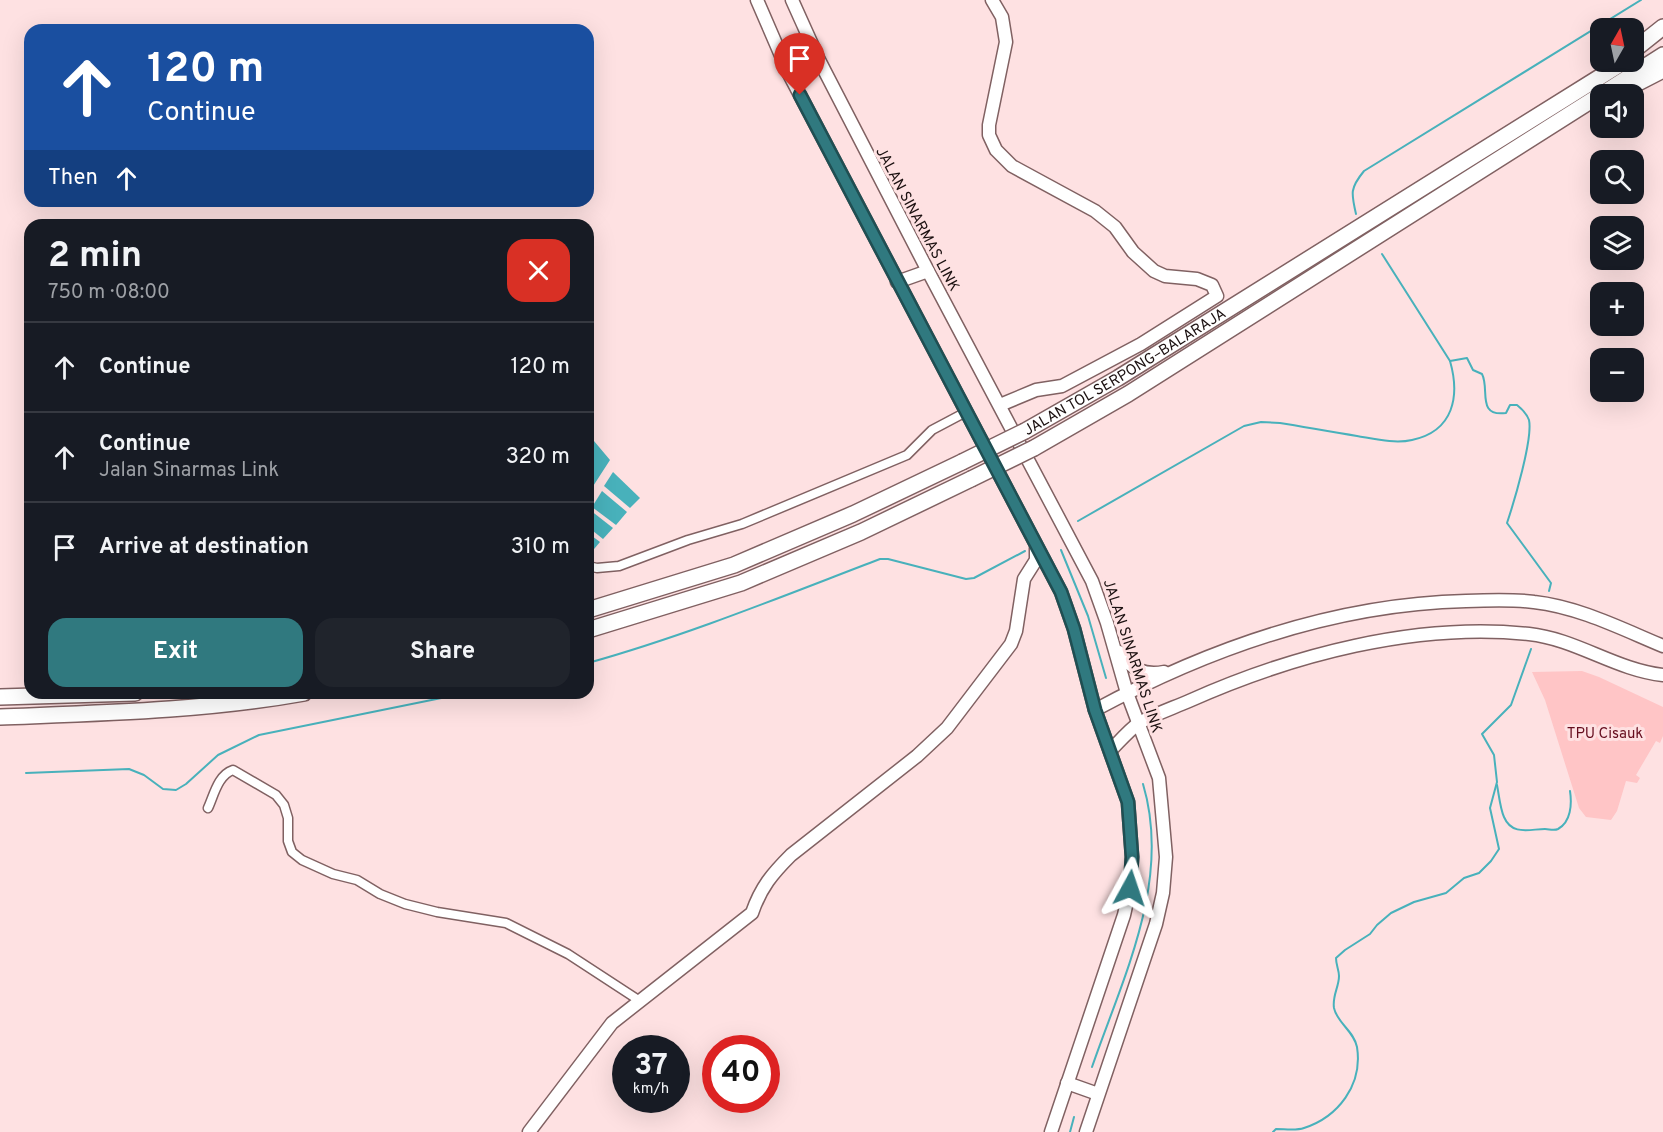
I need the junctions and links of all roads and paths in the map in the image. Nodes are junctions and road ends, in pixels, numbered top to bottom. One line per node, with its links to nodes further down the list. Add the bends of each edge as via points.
1 (757, 0): 17 (street, via 789,74)
2 (792, 0): 16 (street, JALAN SINARMAS LINK)
3 (992, 0): 18 (street, via 1002,17 1006,42 989,125 996,150 1012,166 1095,211 1115,227 1154,272 1197,279 1212,285 1217,296 1141,344 1062,386 1036,390)
4 (1663, 27): 6 (highway)
5 (1663, 36): 7 (highway)
6 (1644, 42)
7 (1644, 48)
8 (1663, 55): 11 (highway, JALAN TOL SERPONG–BALARAJA)
9 (1663, 70): 12 (highway)
10 (1607, 72): 22 (highway, JALAN TOL SERPONG–BALARAJA, bridge, via 1118,378 1025,431 853,514 734,565)
11 (1618, 84)
12 (1636, 84)
13 (1590, 102): 15 (highway, JALAN TOL SERPONG–BALARAJA)
14 (1590, 108): 15 (highway)
15 (1537, 136): 23 (highway, JALAN TOL SERPONG–BALARAJA, bridge, via 1128,394 1035,448 861,532 741,583)
16 (928, 271): 17 (street); 18 (street, JALAN SINARMAS LINK)
17 (897, 282): 19 (street)
18 (1000, 405): 24 (street, JALAN SINARMAS LINK, via 1092,581)
19 (966, 412): 20 (street); 21 (street, via 932,430 908,455 784,508 619,566)
20 (1036, 546): 32 (street, via 1061,592); 37 (street, via 1036,560 1024,579 1011,644 947,728 791,855 759,894 752,913)
21 (594, 567)
22 (594, 608)
23 (594, 628)
24 (1113, 643): 26 (street, via 1137,670 1153,674); 28 (street, JALAN SINARMAS LINK)
25 (1663, 646): 26 (street, via 1568,609 1534,602 1441,601 1326,618 1271,633)
26 (1179, 670): 28 (street)
27 (1663, 675): 34 (street, via 1617,664 1559,640 1530,634 1443,634 1388,640 1281,664)
28 (1127, 693): 32 (street); 34 (street, JALAN SINARMAS LINK)
29 (24, 697): 30 (highway)
30 (0, 698)
31 (266, 699): 33 (highway, via 134,712)
32 (1095, 710): 35 (street)
33 (0, 717)
34 (1138, 723): 35 (street); 39 (street, JALAN SINARMAS LINK, via 1159,778 1166,857 1163,892 1156,924)
35 (1110, 751): 38 (street, via 1128,802 1130,888)
36 (208, 808): 37 (street, via 222,777 233,771 276,795 284,805 288,841 292,852 302,860 357,880 405,904 506,923 568,954)
37 (640, 1001): 40 (street, via 612,1023)
38 (1067, 1083): 39 (street); 41 (street)
39 (1098, 1094): 42 (street, JALAN SINARMAS LINK)
40 (529, 1132)
41 (1050, 1132)
42 (1086, 1132)

